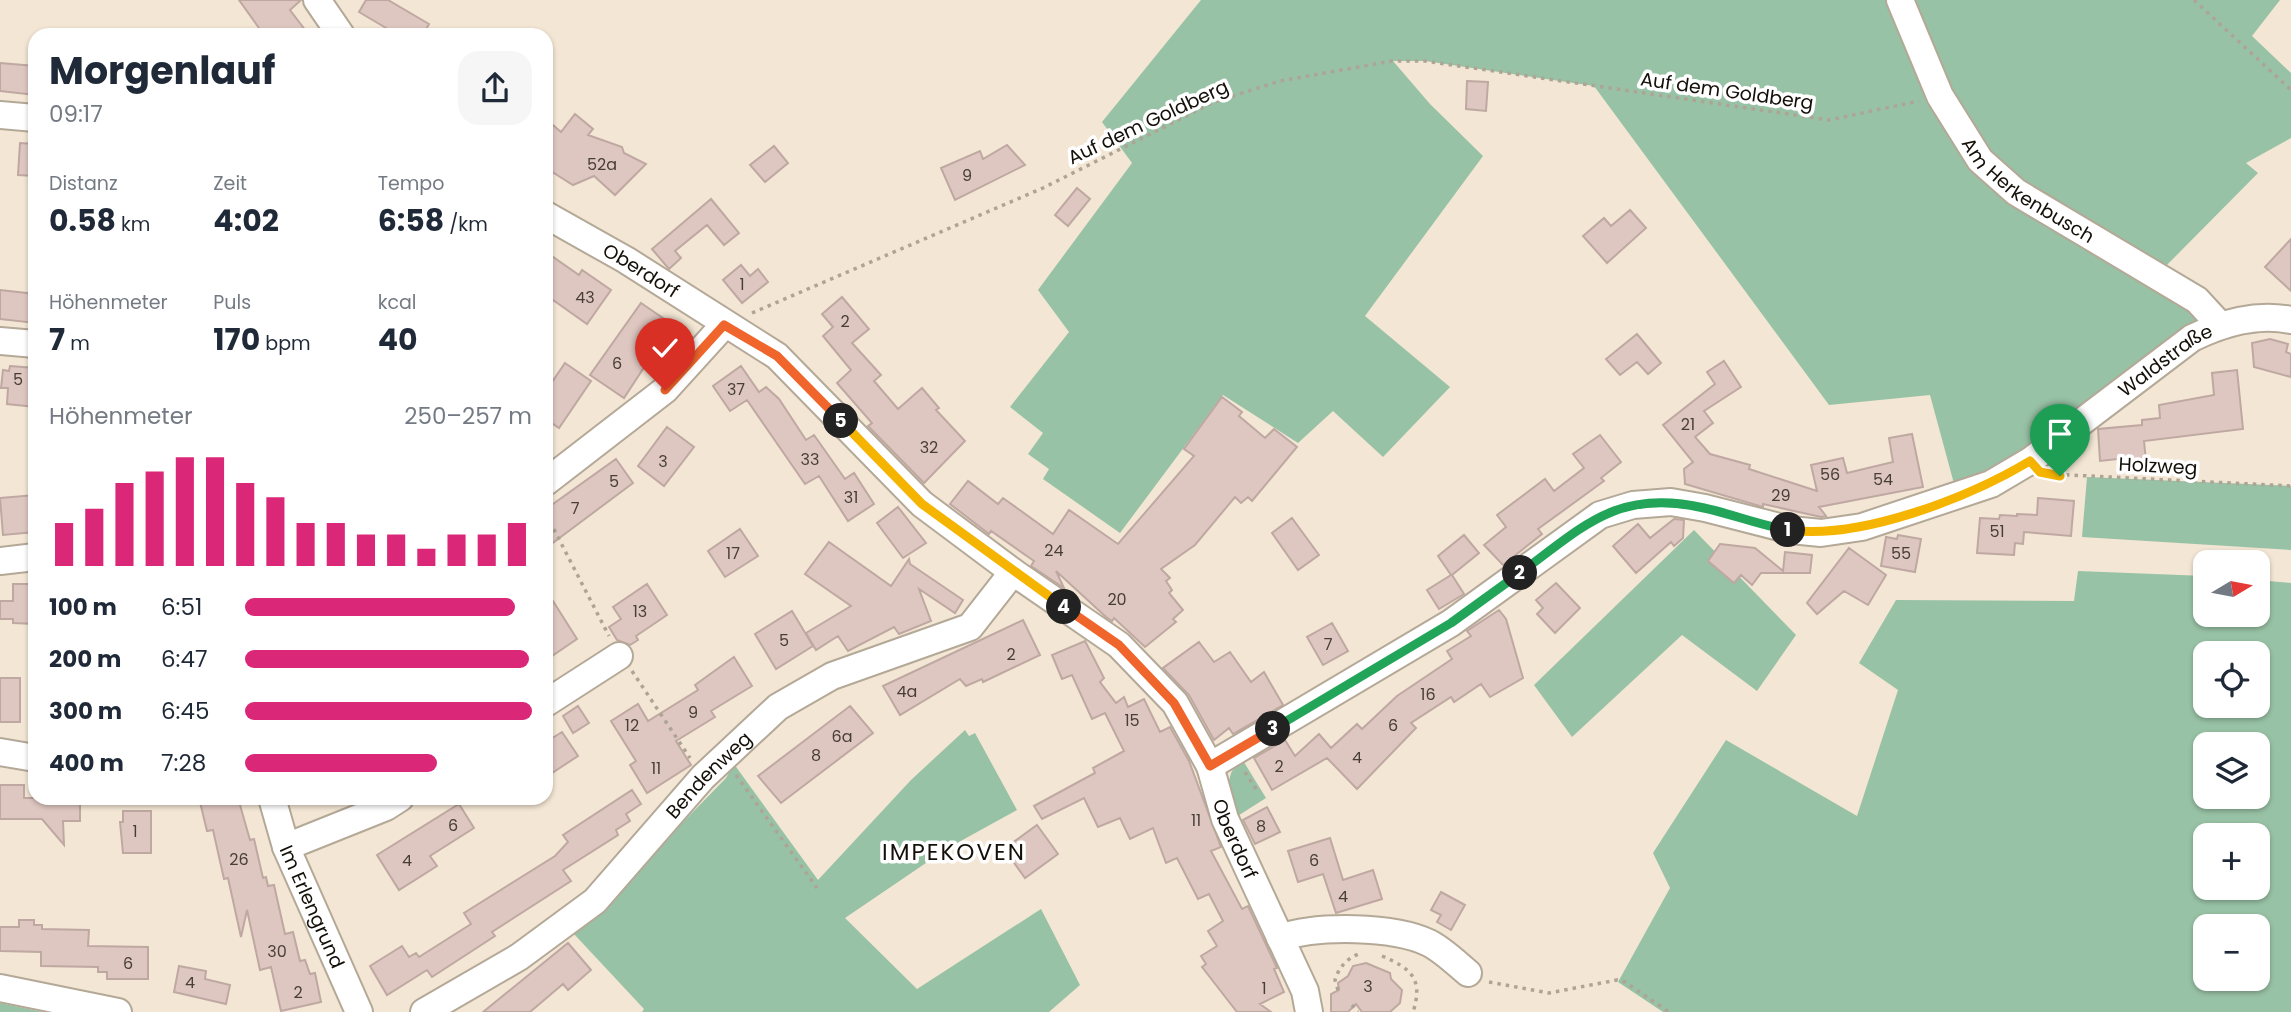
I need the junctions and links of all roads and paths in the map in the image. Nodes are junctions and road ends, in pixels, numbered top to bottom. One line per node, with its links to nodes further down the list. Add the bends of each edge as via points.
1 (317, 0): 4 (street)
2 (1900, 0): 6 (street, Am Herkenbusch)
3 (2194, 0): 5 (path)
4 (336, 28)
5 (2291, 90)
6 (1940, 96): 11 (path, Auf dem Goldberg, via 1829,120 1425,61 1392,61 1280,81 1212,102 1043,188); 12 (street, Am Herkenbusch, via 1980,160 2016,192 2197,300)
7 (0, 115): 8 (street)
8 (28, 117)
9 (553, 219): 11 (street, Oberdorf, via 626,260)
10 (2291, 320): 12 (street, Waldstraße, via 2268,316)
11 (724, 325): 16 (street, via 665,390); 20 (street, Oberdorf, via 777,356 922,504)
12 (2220, 325): 15 (street, Waldstraße, via 2192,338)
13 (0, 341): 14 (street)
14 (28, 343)
15 (2030, 461): 17 (path, Holzweg, via 2040,472 2060,476); 26 (street, Waldstraße, via 1980,488 1861,527 1821,533 1764,526 1671,502 1633,505 1600,515 1451,623)
16 (553, 477)
17 (2291, 486)
18 (28, 559): 19 (street)
19 (0, 561)
20 (1013, 572): 24 (street, Bendenweg, via 970,626 832,676 778,707); 26 (street, Oberdorf, via 1119,645 1174,703)
21 (619, 656): 22 (street)
22 (553, 698)
23 (0, 752): 25 (street)
24 (724, 756): 30 (path); 40 (street, Bendenweg, via 594,901 519,957)
25 (28, 757)
26 (1210, 766): 31 (street, Oberdorf, via 1225,820)
27 (274, 805): 29 (street, Im Erlengrund)
28 (389, 805): 29 (street)
29 (286, 847): 39 (street, Im Erlengrund)
30 (817, 888)
31 (1280, 938): 34 (street, via 1310,931 1397,934 1430,943); 41 (street, Oberdorf, via 1305,991)
32 (1365, 953): 36 (path, via 1341,967)
33 (1378, 954): 43 (path, via 1404,965 1414,979)
34 (1468, 972): 44 (path, via 1497,985 1549,993 1617,980)
35 (0, 988): 38 (street)
36 (1338, 990)
37 (1352, 1005): 42 (path)
38 (118, 1012)
39 (359, 1012)
40 (424, 1012)
41 (1308, 1012)
42 (1357, 1012)
43 (1413, 1012)
44 (1670, 1012)

